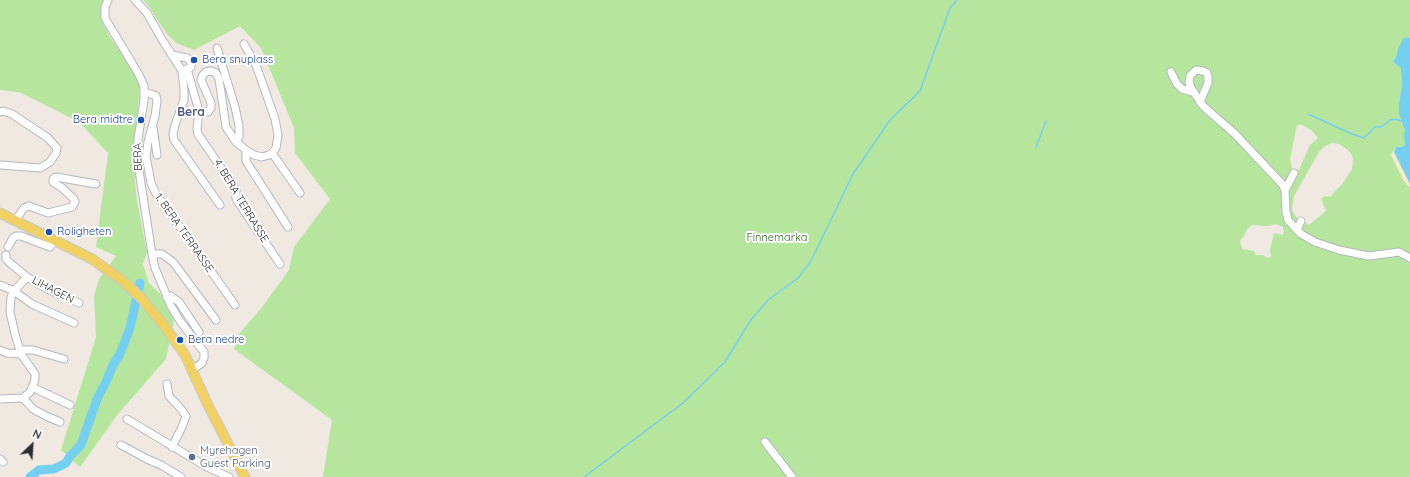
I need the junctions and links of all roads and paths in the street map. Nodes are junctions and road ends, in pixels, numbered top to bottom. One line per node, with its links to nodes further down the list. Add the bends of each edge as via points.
1 (108, 0): 9 (street, BERA, via 105,18 142,80)
2 (135, 0): 5 (street, via 147,13)
3 (244, 44): 16 (street, via 256,65 277,127 278,142)
4 (217, 48): 14 (street, via 239,126 239,137)
5 (172, 55): 6 (street); 6 (street, via 184,56 190,60 191,65)
6 (185, 70): 11 (street, 4. BERA TERRASSE); 23 (street, via 184,100 175,125 174,140)
7 (1171, 72): 8 (street, via 1182,89)
8 (1193, 92): 10 (street); 10 (street, via 1189,82 1190,76 1196,70 1202,70 1207,73 1208,83)
9 (144, 93): 13 (street, 1. BERA TERRASSE, via 156,96); 31 (street, BERA, via 137,158)
10 (1200, 102): 21 (street, via 1248,146)
11 (199, 111): 14 (street, via 208,112 211,108 201,80 206,72 211,71 216,73 219,79 226,127); 34 (street, 4. BERA TERRASSE, via 198,134 236,190 236,199)
12 (0, 112): 18 (street, via 12,114 48,138 57,148 50,162 40,168)
13 (153, 123): 17 (street); 40 (street, 1. BERA TERRASSE, via 146,156 151,184)
14 (236, 142): 15 (street)
15 (246, 150): 16 (street, via 262,157); 27 (street, via 246,161)
16 (272, 154): 22 (street)
17 (157, 155)
18 (0, 165)
19 (1294, 173): 21 (street)
20 (96, 184): 25 (street, via 56,177 53,182 73,198 72,207 48,213 28,206)
21 (1285, 190): 28 (street, via 1288,220)
22 (300, 193)
23 (220, 205)
24 (0, 214): 25 (main road)
25 (15, 221): 29 (main road)
26 (1301, 221): 28 (street)
27 (288, 227)
28 (1296, 230): 33 (street, via 1308,239 1339,250 1369,256 1399,252)
29 (52, 244): 30 (street, via 21,236 14,238); 47 (main road, via 92,259 123,281 140,297 175,340)
30 (8, 247)
31 (152, 254): 38 (street, BERA); 41 (street, via 162,254 173,262)
32 (6, 256): 35 (street, LIHAGEN, via 10,263)
33 (1410, 258)
34 (280, 264)
35 (27, 277): 37 (street, LIHAGEN); 39 (street, LIHAGEN)
36 (0, 285): 37 (street)
37 (14, 291): 42 (street, via 32,304); 45 (street, LIHAGEN, via 10,312)
38 (168, 298): 43 (street, via 171,296 179,302); 47 (street, BERA, via 180,321 204,352 202,363)
39 (79, 303)
40 (235, 306)
41 (216, 320)
42 (74, 323)
43 (199, 332)
44 (0, 350): 45 (street, via 7,353)
45 (21, 352): 46 (street, via 33,350); 49 (street, LIHAGEN, via 35,374)
46 (64, 359)
47 (192, 370): 60 (main road)
48 (166, 384): 57 (street, via 168,396 186,416)
49 (32, 387): 50 (street); 52 (street)
50 (23, 398): 51 (street); 54 (street, via 33,409)
51 (0, 399)
52 (70, 405)
53 (127, 419): 57 (street)
54 (60, 422)
55 (765, 442): 61 (street)
56 (121, 445): 58 (street)
57 (172, 447): 59 (street)
58 (181, 477)
59 (229, 477)
60 (245, 477)
61 (792, 477)

